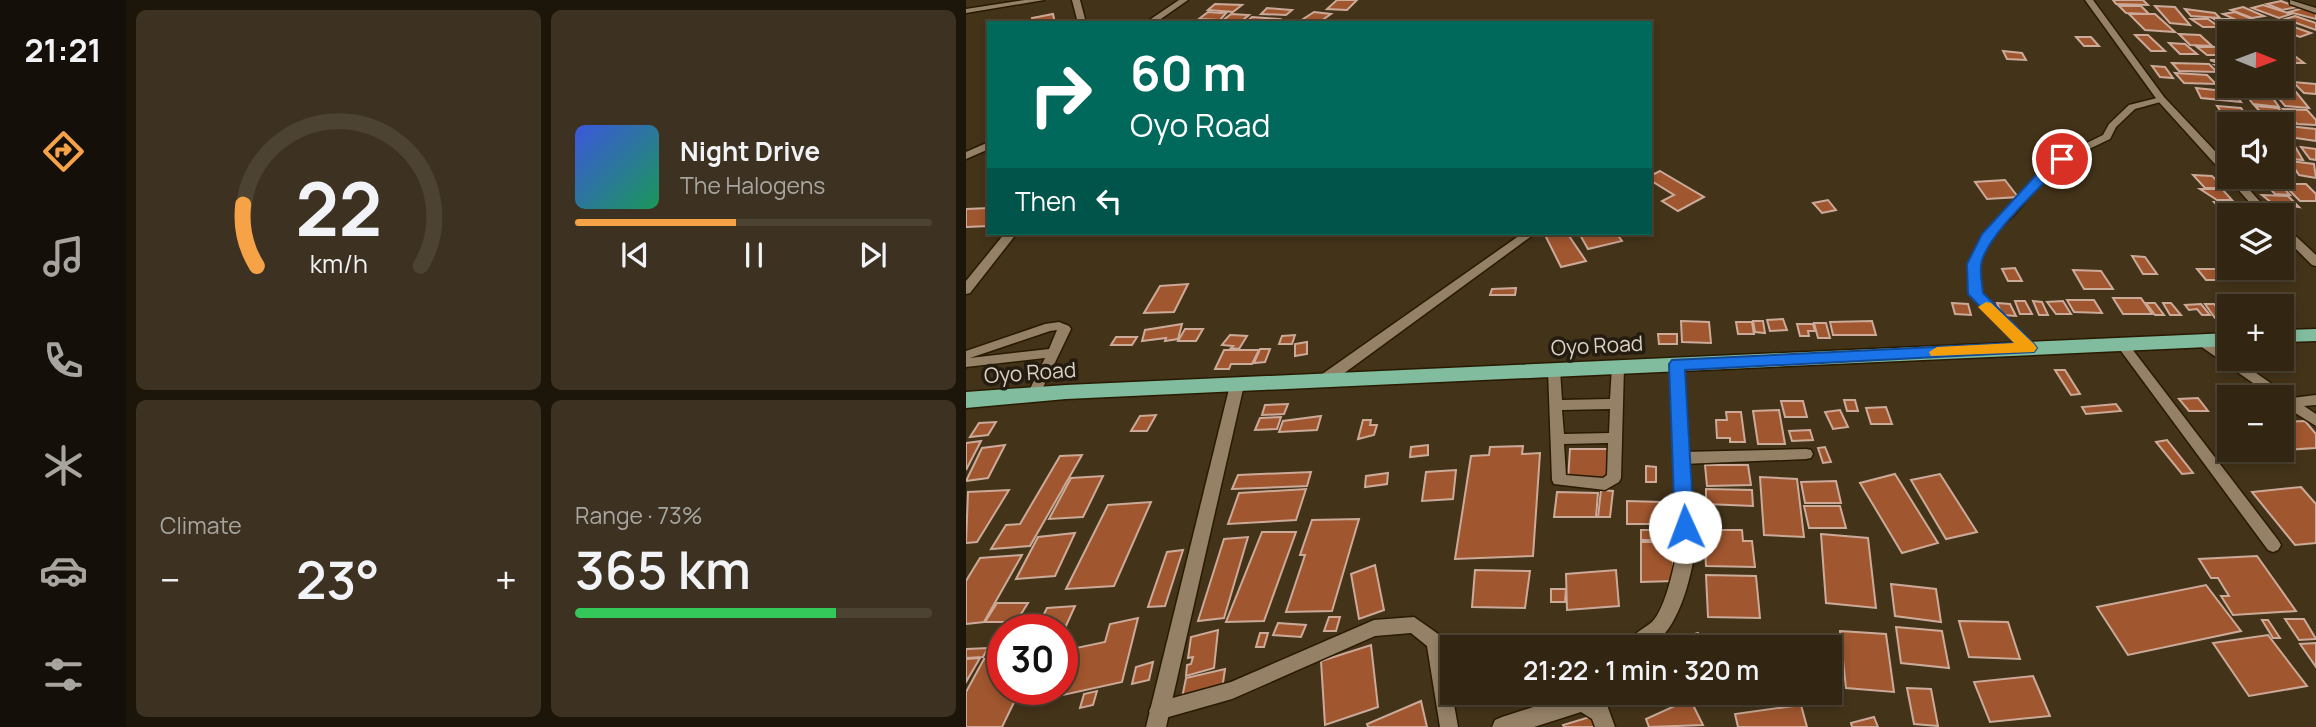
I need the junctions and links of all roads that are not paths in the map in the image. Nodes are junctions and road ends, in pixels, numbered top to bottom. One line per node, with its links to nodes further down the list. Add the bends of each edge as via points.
1 (1040, 0): 7 (street)
2 (1076, 0): 8 (street)
3 (1184, 0): 9 (street)
4 (2089, 0): 10 (street)
5 (2293, 1): 6 (street)
6 (2316, 10)
7 (966, 11)
8 (1081, 21)
9 (1152, 21)
10 (2161, 99): 13 (street); 26 (lane, via 2132,107 2107,137 2062,159 1988,234 1974,264 1975,294)
11 (987, 146): 12 (street)
12 (966, 156)
13 (2217, 160)
14 (2244, 189): 15 (street)
15 (2256, 203)
16 (1009, 235): 20 (street)
17 (1527, 235): 33 (street)
18 (2294, 241): 19 (street)
19 (2316, 262)
20 (966, 290)
21 (2316, 335): 22 (highway)
22 (2294, 336)
23 (2217, 339): 24 (highway, Oyo Road)
24 (2200, 340): 25 (highway, Oyo Road); 35 (lane)
25 (2122, 344): 26 (highway, Oyo Road); 48 (lane)
26 (2029, 348): 30 (highway, Oyo Road)
27 (1053, 354): 28 (lane, via 1065,329 1059,326); 29 (lane); 36 (lane)
28 (966, 355)
29 (966, 363)
30 (1677, 364): 31 (highway, Oyo Road); 47 (street)
31 (1618, 367): 32 (highway, Oyo Road); 40 (lane)
32 (1554, 370): 33 (highway, Oyo Road); 41 (lane)
33 (1323, 381): 34 (highway, Oyo Road)
34 (1237, 385): 36 (highway, Oyo Road); 52 (street)
35 (2265, 385)
36 (1033, 395): 37 (highway, Oyo Road)
37 (966, 400)
38 (2316, 400): 39 (lane)
39 (2294, 402)
40 (1617, 404): 41 (lane); 44 (lane)
41 (1555, 405): 45 (lane)
42 (2294, 405): 43 (lane)
43 (2316, 421)
44 (1616, 438): 45 (lane); 45 (lane, via 1614,478 1605,484 1559,480)
45 (1556, 439)
46 (1807, 454): 47 (lane)
47 (1682, 458): 49 (street, via 1686,550 1682,576 1661,626)
48 (2273, 545)
49 (1650, 635)
50 (1564, 705): 54 (street)
51 (1593, 705): 55 (street)
52 (1157, 719): 53 (lane, via 1374,628 1414,625 1435,642)
53 (1449, 727)
54 (1502, 727)
55 (1605, 727)

